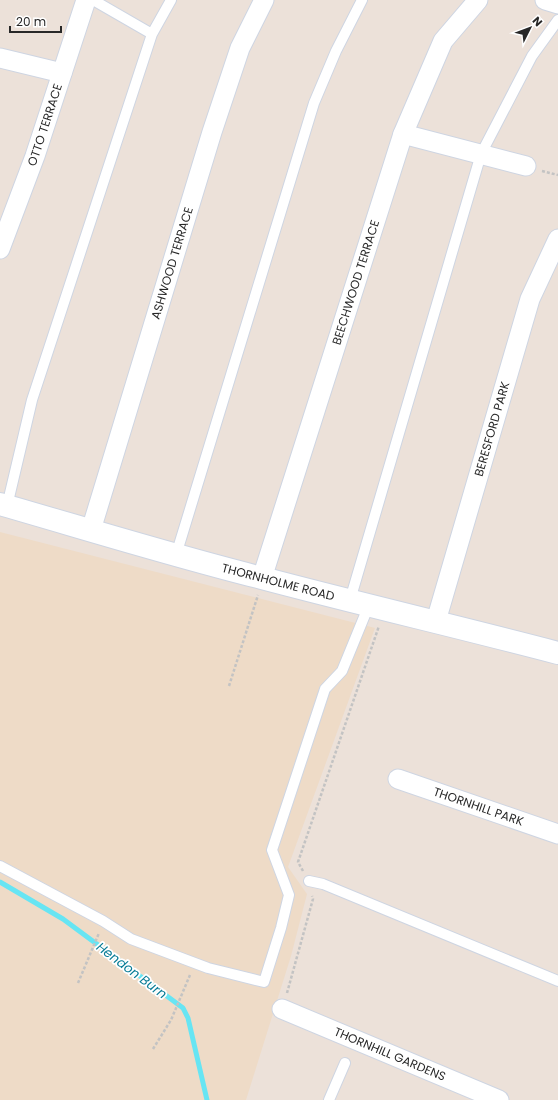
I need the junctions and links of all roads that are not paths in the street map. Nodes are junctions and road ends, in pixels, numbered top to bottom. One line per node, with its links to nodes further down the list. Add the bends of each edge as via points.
1 (86, 0): 12 (street, OTTO TERRACE)
2 (94, 0): 10 (lane)
3 (171, 0): 10 (lane)
4 (264, 0): 19 (street, ASHWOOD TERRACE, via 240,48 212,132)
5 (362, 0): 20 (lane, via 314,102)
6 (478, 0): 13 (street, BEECHWOOD TERRACE, via 443,41)
7 (545, 0): 8 (street)
8 (558, 4)
9 (558, 20): 14 (lane, via 532,56)
10 (152, 34): 18 (lane, via 32,400)
11 (0, 58): 12 (street)
12 (62, 74): 16 (street, OTTO TERRACE, via 35,156)
13 (403, 134): 14 (street); 21 (street, BEECHWOOD TERRACE)
14 (481, 154): 15 (street); 22 (lane)
15 (526, 166)
16 (2, 238)
17 (558, 239): 23 (street, BERESFORD PARK, via 530,299)
18 (4, 505): 19 (street, THORNHOLME ROAD)
19 (90, 530): 20 (street, THORNHOLME ROAD)
20 (176, 555): 21 (street, THORNHOLME ROAD)
21 (262, 578): 22 (street, THORNHOLME ROAD)
22 (368, 604): 23 (street, THORNHOLME ROAD); 27 (lane, via 342,671 325,689 272,850 289,895 264,982 208,968 131,939 103,921)
23 (436, 621): 24 (street, THORNHOLME ROAD)
24 (558, 653)
25 (398, 779): 26 (street, THORNHILL PARK)
26 (558, 834)
27 (0, 866)
28 (309, 881): 29 (lane, via 324,884)
29 (558, 981)
30 (282, 1009): 33 (street, THORNHILL GARDENS)
31 (345, 1063): 32 (lane)
32 (329, 1100)
33 (498, 1100)

